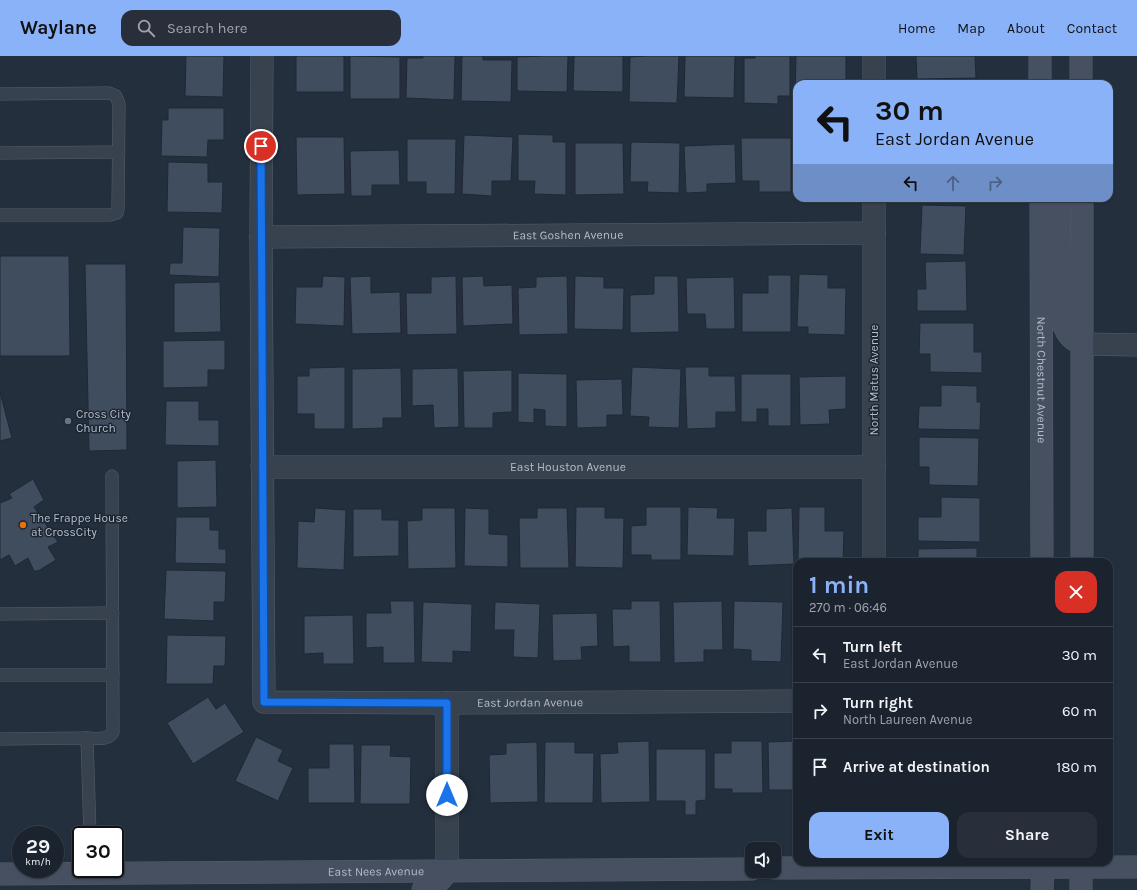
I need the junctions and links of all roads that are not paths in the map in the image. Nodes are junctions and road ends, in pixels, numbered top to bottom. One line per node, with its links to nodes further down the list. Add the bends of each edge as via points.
1 (262, 56): 15 (street)
2 (874, 56): 4 (street)
3 (1081, 56): 5 (main road)
4 (874, 80)
5 (1082, 80)
6 (0, 94): 7 (lane, via 109,93 116,96 119,104)
7 (119, 152): 8 (lane); 13 (lane, via 117,213)
8 (0, 153)
9 (874, 202): 14 (street, North Matus Avenue)
10 (1041, 202): 22 (main road, North Chestnut Avenue)
11 (1059, 202): 16 (main road, via 1061,319 1073,340)
12 (1082, 202): 16 (main road)
13 (0, 214)
14 (874, 234): 15 (street, East Goshen Avenue); 19 (street, North Matus Avenue)
15 (261, 237): 18 (street)
16 (1082, 344): 17 (street); 23 (main road)
17 (1137, 345)
18 (262, 467): 19 (street, East Houston Avenue); 29 (street, East Jordan Avenue, via 264,702)
19 (874, 467): 21 (street, North Matus Avenue)
20 (112, 476): 24 (lane)
21 (874, 558)
22 (1042, 558)
23 (1082, 558)
24 (113, 613): 25 (lane); 26 (lane)
25 (0, 614)
26 (113, 675): 27 (lane); 30 (lane, via 112,736)
27 (0, 676)
28 (793, 701): 29 (street, East Jordan Avenue)
29 (447, 703): 41 (street)
30 (87, 738): 31 (lane); 32 (lane)
31 (0, 739)
32 (90, 826)
33 (908, 866): 38 (main road)
34 (1043, 866): 45 (main road)
35 (1081, 866): 46 (main road)
36 (1109, 866): 37 (main road)
37 (1137, 867)
38 (781, 868)
39 (745, 869): 41 (main road, East Nees Avenue)
40 (124, 871): 41 (main road, East Nees Avenue)
41 (447, 871): 44 (main road, via 434,886)
42 (72, 872): 43 (main road, East Nees Avenue)
43 (0, 874)
44 (423, 890)
45 (1042, 890)
46 (1081, 890)

